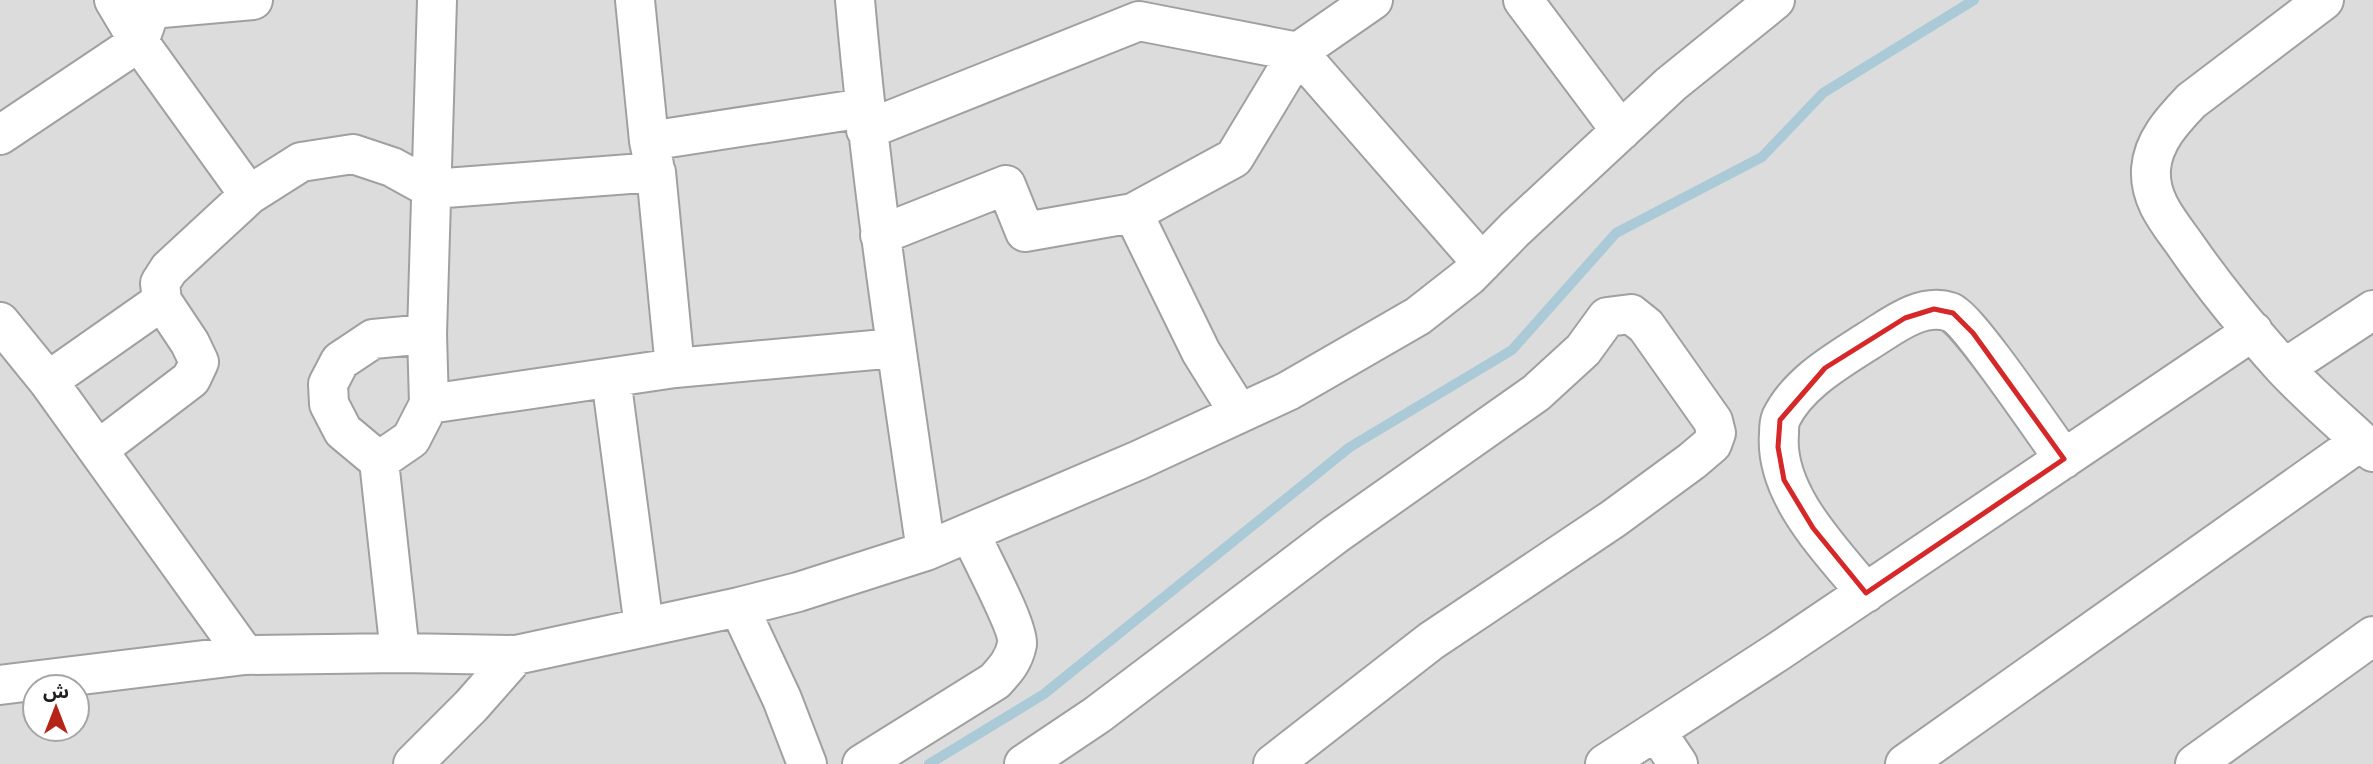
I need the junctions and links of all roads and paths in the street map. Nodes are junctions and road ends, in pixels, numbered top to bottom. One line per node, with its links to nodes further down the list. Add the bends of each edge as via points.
1 (114, 0): 11 (street)
2 (253, 0): 11 (street)
3 (437, 0): 17 (street)
4 (635, 0): 16 (street)
5 (855, 0): 13 (street)
6 (1373, 0): 12 (street)
7 (1523, 0): 14 (street)
8 (1775, 0): 14 (street)
9 (2325, 0): 25 (street, via 2191,101 2158,144 2151,169 2153,194 2163,214 2219,293)
10 (1136, 11): 12 (street); 13 (street)
11 (148, 17): 15 (street); 18 (street)
12 (1298, 52): 19 (street, via 1234,158); 21 (street)
13 (865, 119): 16 (street); 20 (street)
14 (1621, 131): 21 (street)
15 (0, 135)
16 (652, 156): 17 (street); 28 (street)
17 (432, 188): 18 (street, via 393,167 353,154 301,162); 26 (street)
18 (249, 195): 22 (street, via 169,269 160,283)
19 (1133, 214): 20 (street, via 1025,232 1006,186); 33 (street, via 1201,352)
20 (880, 235): 27 (street)
21 (1482, 263): 33 (street, via 1418,316 1288,391)
22 (162, 301): 31 (street); 35 (street, via 199,362 191,379)
23 (2373, 310): 29 (street)
24 (0, 322): 31 (street)
25 (2253, 331): 29 (street); 36 (street)
26 (427, 334): 32 (street); 37 (street, via 373,339 340,360 328,384 329,404 343,431)
27 (896, 348): 28 (street); 39 (street)
28 (675, 368): 30 (street)
29 (2285, 368): 34 (street)
30 (611, 378): 32 (street); 42 (street)
31 (48, 381): 35 (street)
32 (429, 404): 37 (street, via 411,439)
33 (1239, 413): 38 (street)
34 (2367, 446): 56 (street)
35 (99, 449): 45 (street)
36 (2064, 459): 40 (street); 40 (street, via 1973,332 1953,313 1934,309 1905,318 1825,368 1780,420 1778,447 1784,480)
37 (379, 461): 44 (street)
38 (970, 533): 39 (street); 51 (street, via 1011,616 1018,641 1012,662 995,681)
39 (926, 551): 41 (street)
40 (1866, 593): 48 (street)
41 (739, 607): 42 (street); 50 (street)
42 (644, 627): 46 (street)
43 (2373, 636): 57 (street)
44 (400, 653): 45 (street); 46 (street)
45 (245, 655): 47 (street)
46 (516, 655): 49 (street)
47 (0, 685)
48 (1656, 731): 54 (street); 55 (street)
49 (435, 758)
50 (807, 764)
51 (862, 764)
52 (1024, 764): 53 (street, via 1536,393 1583,350 1607,317 1631,314 1647,326 1713,421 1716,433 1712,444 1623,512 1431,641)
53 (1273, 764)
54 (1605, 764)
55 (1678, 764)
56 (1905, 764)
57 (2195, 764)

